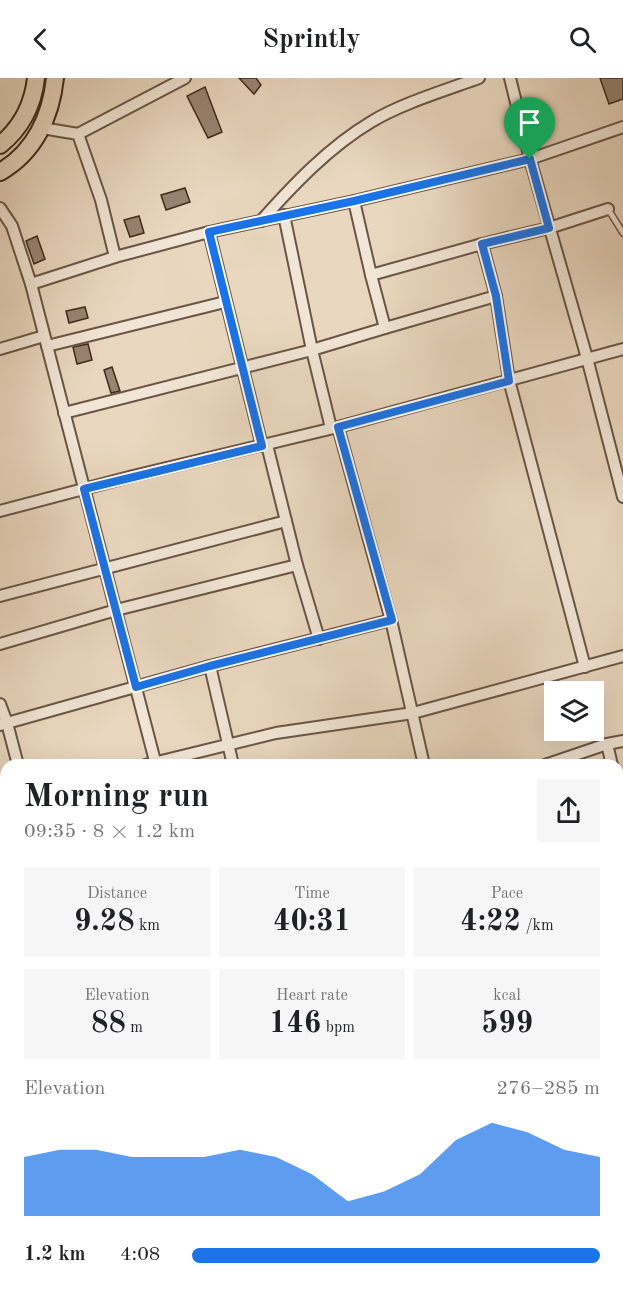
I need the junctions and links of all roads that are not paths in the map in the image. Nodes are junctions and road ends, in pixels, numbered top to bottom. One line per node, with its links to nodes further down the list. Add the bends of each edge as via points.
1 (36, 78): 10 (main road, via 25,115)
2 (55, 78): 8 (main road)
3 (185, 78): 9 (street)
4 (479, 78): 6 (street)
5 (510, 78): 11 (street)
6 (451, 83): 17 (street, via 372,121 341,143 288,190)
7 (623, 127): 11 (street)
8 (42, 128): 9 (street); 12 (main road, via 19,159)
9 (78, 134): 22 (street, via 101,200)
10 (0, 145)
11 (530, 159): 13 (street); 18 (street)
12 (0, 172)
13 (354, 201): 16 (street); 23 (street)
14 (0, 208): 24 (street, via 12,226)
15 (608, 209): 18 (street); 20 (lane)
16 (284, 215): 17 (street); 31 (street)
17 (261, 222): 19 (street)
18 (549, 228): 21 (street); 32 (street)
19 (209, 232): 22 (street); 26 (street)
20 (623, 233)
21 (482, 244): 23 (street); 25 (street)
22 (115, 257): 24 (street)
23 (371, 275): 27 (street)
24 (31, 284): 28 (street)
25 (496, 296): 27 (street); 34 (street)
26 (225, 302): 28 (street); 33 (street)
27 (385, 328): 31 (street)
28 (45, 341): 29 (street); 35 (street)
29 (0, 349)
30 (623, 349): 32 (street)
31 (312, 350): 33 (street); 36 (street)
32 (587, 358): 34 (street); 38 (street)
33 (243, 367): 35 (street); 37 (street)
34 (509, 381): 36 (street); 52 (street)
35 (64, 413): 39 (street)
36 (334, 427): 37 (street); 47 (street)
37 (265, 445): 39 (street); 42 (street)
38 (621, 478): 40 (street)
39 (84, 489): 41 (street); 44 (street)
40 (623, 497)
41 (0, 511)
42 (286, 521): 43 (street); 44 (street)
43 (297, 565): 46 (street); 48 (street)
44 (104, 569): 45 (street); 46 (street)
45 (0, 596)
46 (116, 610): 49 (street); 53 (street)
47 (392, 620): 48 (street); 55 (street)
48 (319, 639): 51 (street)
49 (0, 644)
50 (623, 656): 52 (street)
51 (210, 666): 53 (street); 59 (street)
52 (585, 668): 55 (street)
53 (136, 687): 56 (street); 61 (street)
54 (0, 704): 56 (street)
55 (413, 713): 59 (street, via 276,733); 64 (street)
56 (3, 724): 60 (street)
57 (623, 741): 58 (street)
58 (607, 744): 65 (street); 66 (street)
59 (229, 745): 62 (street); 63 (street)
60 (16, 759)
61 (151, 759)
62 (172, 759)
63 (232, 759)
64 (423, 759)
65 (563, 759)
66 (611, 759)

